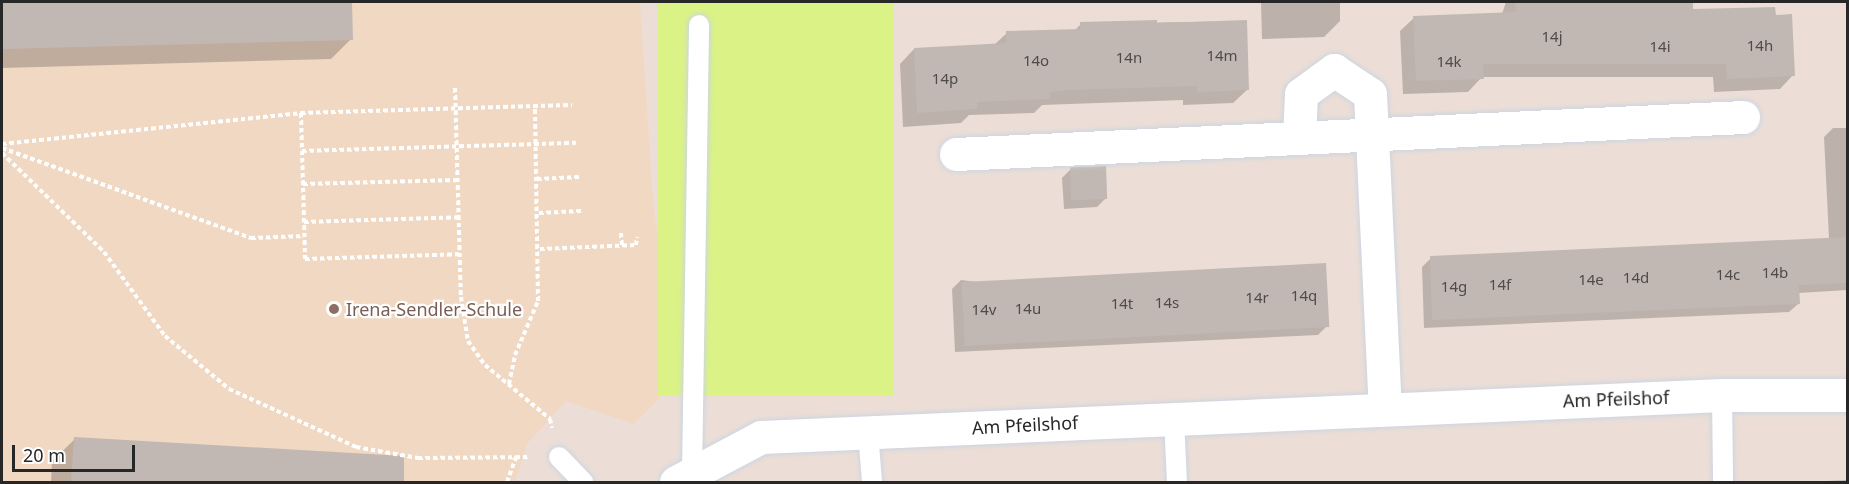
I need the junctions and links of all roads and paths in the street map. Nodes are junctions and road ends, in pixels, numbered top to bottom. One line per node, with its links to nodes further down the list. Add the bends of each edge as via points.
1 (699, 25): 39 (lane)
2 (455, 88): 5 (path)
3 (572, 105): 4 (path)
4 (535, 108): 5 (path); 11 (path)
5 (456, 110): 6 (path); 13 (path)
6 (301, 113): 12 (path); 14 (path)
7 (1743, 117): 8 (street)
8 (1373, 135): 9 (street); 9 (street, via 1370,94 1334,70 1301,94); 34 (street)
9 (1299, 138): 16 (street)
10 (576, 143): 11 (path)
11 (536, 144): 13 (path); 18 (path)
12 (2, 146): 26 (path, via 251,238)
13 (457, 146): 14 (path); 19 (path)
14 (302, 151): 20 (path)
15 (2, 153): 37 (path, via 104,252 165,336 229,389 356,447 418,458)
16 (956, 154)
17 (579, 177): 18 (path)
18 (537, 179): 22 (path)
19 (458, 180): 20 (path); 23 (path)
20 (303, 184): 24 (path)
21 (581, 211): 22 (path)
22 (539, 213): 29 (path)
23 (459, 217): 24 (path); 30 (path)
24 (303, 222): 26 (path)
25 (621, 233): 28 (path)
26 (304, 236): 30 (path, via 305,259)
27 (637, 237): 28 (path, via 636,245)
28 (622, 246): 29 (path)
29 (540, 249): 31 (path, via 538,301 515,355)
30 (460, 254): 31 (path, via 468,341 485,365)
31 (509, 384): 38 (path, via 550,419)
32 (1722, 395): 33 (street, Am Pfeilshof); 34 (street, Am Pfeilshof); 44 (lane)
33 (1848, 395)
34 (1385, 408): 35 (street, Am Pfeilshof)
35 (1174, 419): 36 (street, Am Pfeilshof); 43 (lane)
36 (868, 432): 39 (street, Am Pfeilshof, via 761,437); 42 (lane)
37 (516, 457): 38 (path); 40 (path)
38 (559, 457): 41 (lane)
39 (686, 480)
40 (507, 483)
41 (583, 483)
42 (872, 483)
43 (1177, 483)
44 (1723, 483)

